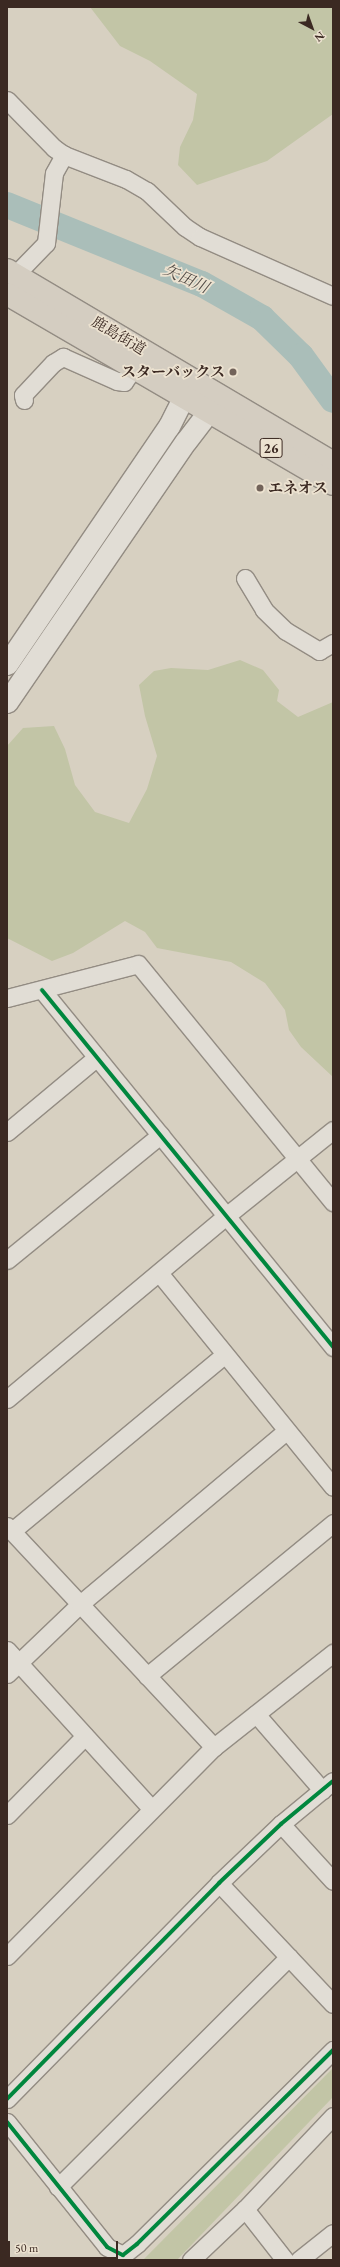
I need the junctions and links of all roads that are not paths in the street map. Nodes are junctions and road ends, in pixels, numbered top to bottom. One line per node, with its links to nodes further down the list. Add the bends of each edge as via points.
1 (7, 100): 2 (street)
2 (64, 155): 3 (street, via 54,173 46,244); 5 (street, via 126,179 147,191 185,227 200,237)
3 (11, 272): 7 (main road, 鹿島街道 / 26)
4 (7, 294): 6 (main road, 26)
5 (333, 296)
6 (134, 367): 7 (main road, 26); 8 (street, via 124,382 63,357 53,363 23,395)
7 (187, 388): 9 (main road, 26); 16 (street, via 169,426)
8 (24, 400)
9 (215, 404): 10 (main road, 26); 11 (main road, 26); 17 (street, via 186,441)
10 (333, 463)
11 (333, 484)
12 (245, 578): 13 (street, via 264,610 277,624)
13 (300, 639): 14 (street, via 319,651); 15 (street)
14 (333, 644)
15 (313, 653)
16 (7, 664)
17 (7, 702)
18 (42, 990): 19 (street); 20 (street); 24 (street, via 138,964)
19 (7, 998)
20 (97, 1057): 22 (street); 23 (street)
21 (333, 1130): 24 (street)
22 (7, 1132)
23 (160, 1135): 26 (street); 27 (street)
24 (297, 1159): 25 (street); 26 (street)
25 (333, 1202)
26 (226, 1216): 28 (street); 29 (street)
27 (7, 1260)
28 (160, 1274): 30 (street); 31 (street)
29 (333, 1346)
30 (224, 1355): 32 (street); 35 (street)
31 (7, 1399)
32 (286, 1431): 33 (street); 36 (street)
33 (333, 1488)
34 (333, 1523): 40 (street)
35 (10, 1529): 36 (street)
36 (80, 1604): 39 (street); 40 (street)
37 (7, 1650): 39 (street)
38 (333, 1653): 41 (street)
39 (13, 1668): 42 (street)
40 (147, 1676): 43 (street)
41 (256, 1714): 43 (street); 44 (street)
42 (85, 1736): 45 (street); 46 (street)
43 (214, 1747): 45 (street)
44 (327, 1785): 47 (street)
45 (152, 1808): 50 (street)
46 (7, 1815)
47 (281, 1824): 48 (street); 49 (street)
48 (333, 1881)
49 (220, 1884): 51 (street); 54 (street)
50 (7, 1956)
51 (289, 1957): 52 (street); 57 (street)
52 (333, 2004)
53 (333, 2050): 57 (street, via 123,2255 107,2247)
54 (7, 2099)
55 (333, 2116): 58 (street)
56 (7, 2122): 57 (street)
57 (58, 2186)
58 (245, 2209): 60 (street); 61 (street)
59 (333, 2233): 62 (street)
60 (191, 2260)
61 (285, 2260)
62 (300, 2260)

